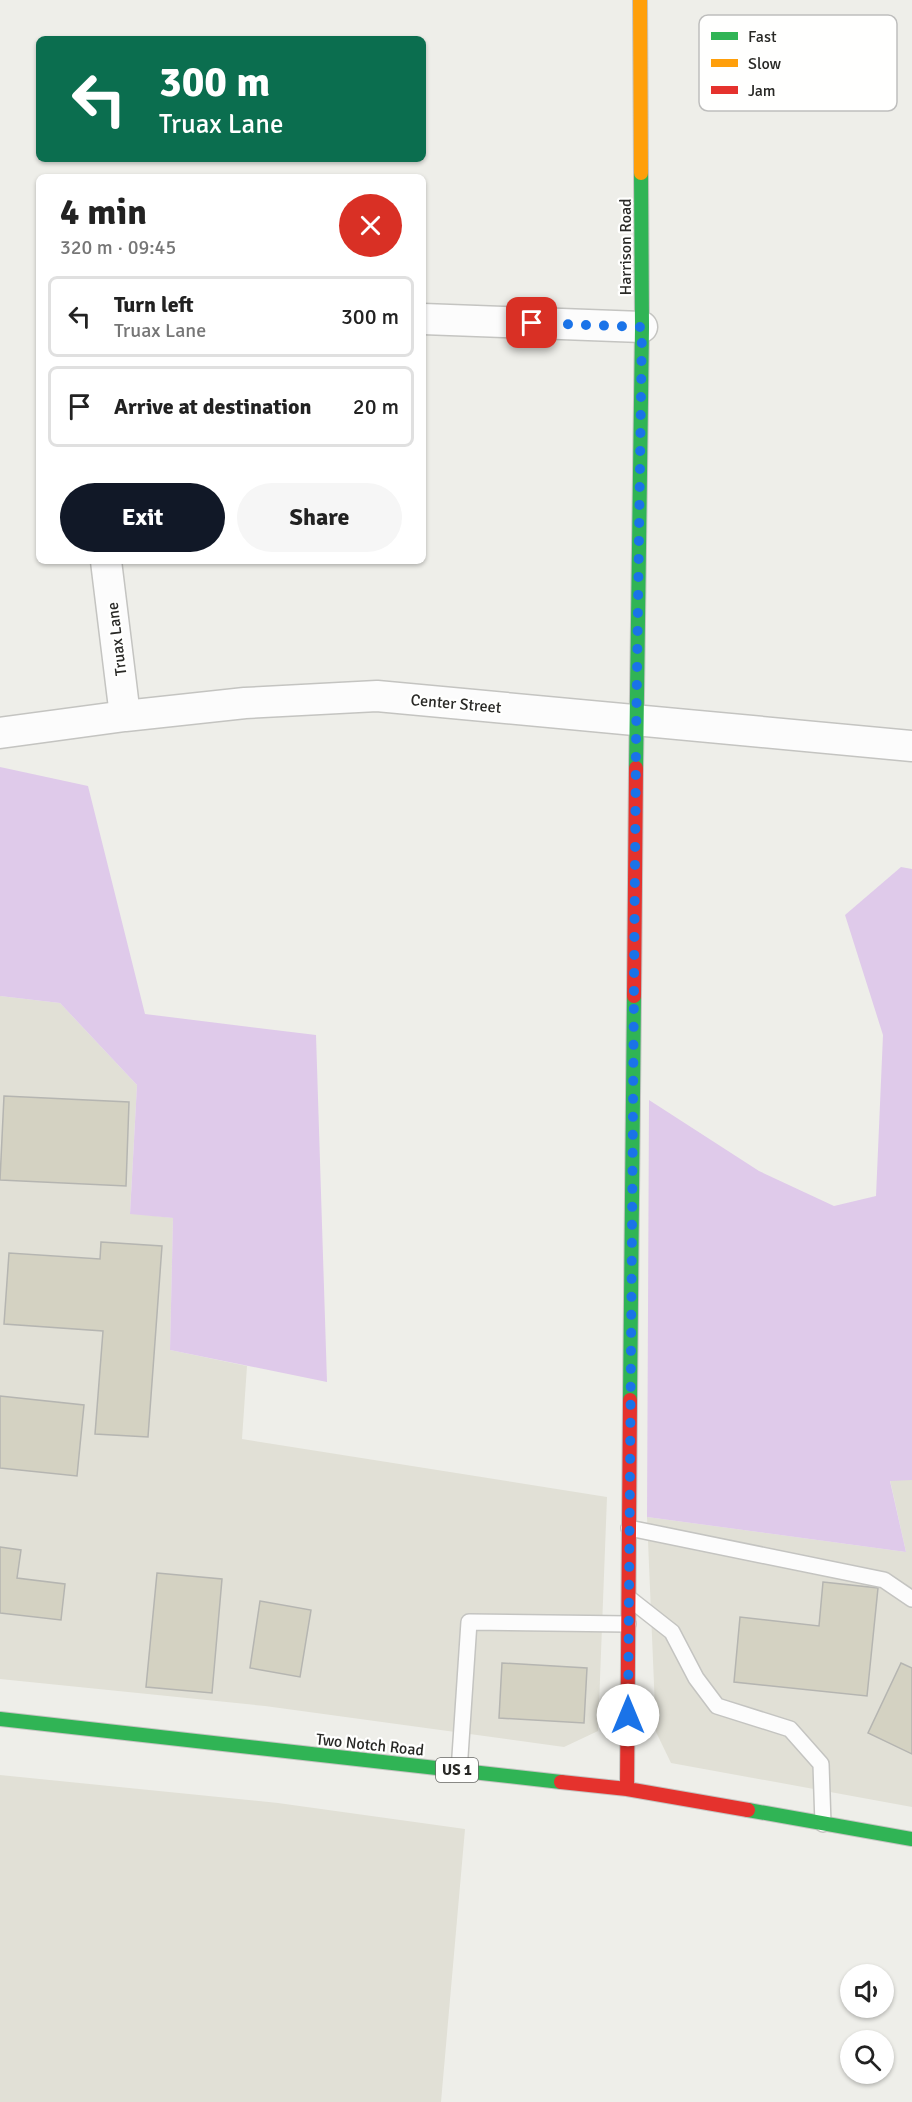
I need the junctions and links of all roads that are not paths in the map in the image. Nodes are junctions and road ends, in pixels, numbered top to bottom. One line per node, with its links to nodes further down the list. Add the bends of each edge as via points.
1 (640, 0): 3 (street, Harrison Road)
2 (426, 319): 3 (street)
3 (642, 327): 6 (street, Harrison Road)
4 (106, 564): 5 (street, Truax Lane)
5 (125, 716): 6 (street, Center Street, via 377,696); 7 (street, Center Street)
6 (636, 719): 8 (street, Center Street); 9 (street, Harrison Road)
7 (0, 733)
8 (912, 746)
9 (629, 1528): 10 (street, Harrison Road); 11 (lane, via 884,1580)
10 (628, 1598): 12 (street, Harrison Road); 16 (lane, via 672,1632 696,1678 717,1706 790,1729 821,1764)
11 (912, 1599)
12 (628, 1624): 14 (lane, via 469,1622); 15 (street, Harrison Road)
13 (0, 1719): 14 (street, Two Notch Road / US 1)
14 (459, 1771): 15 (street, Two Notch Road / US 1)
15 (627, 1789): 16 (street, Two Notch Road / US 1)
16 (823, 1824): 17 (street, Two Notch Road / US 1)
17 (912, 1839)

